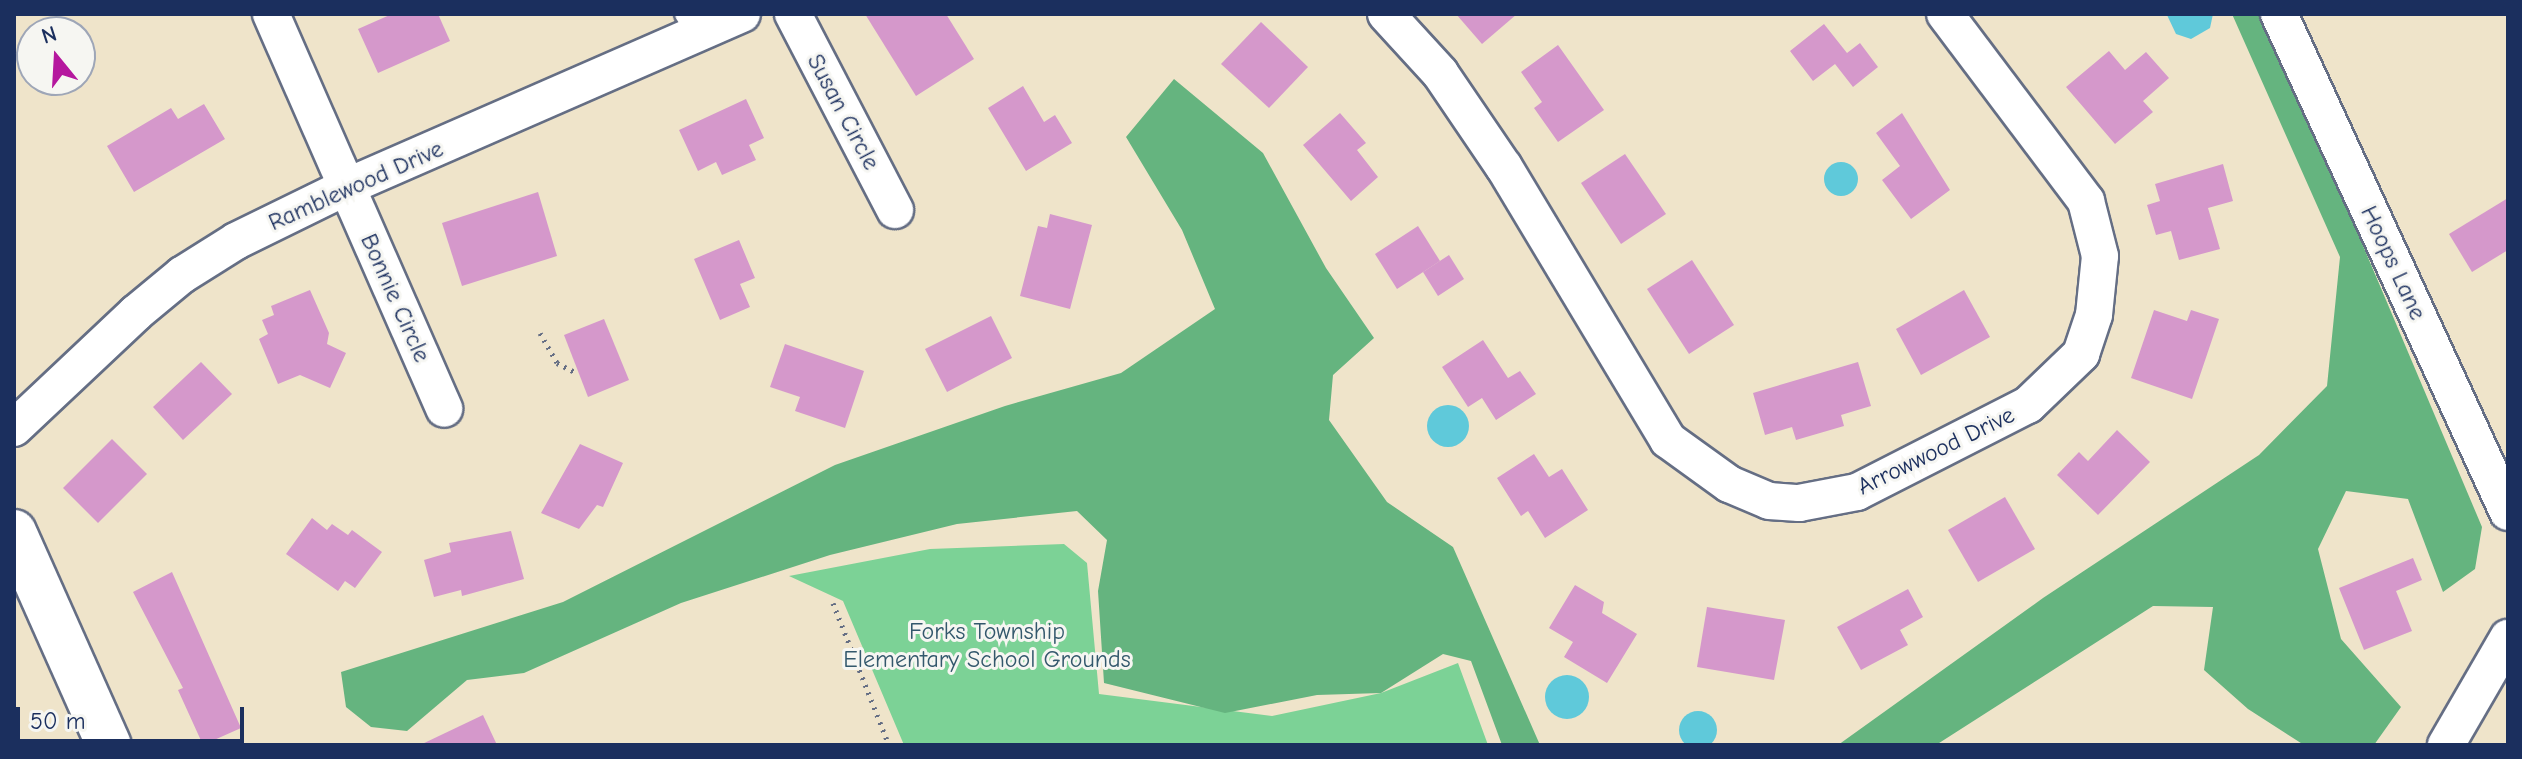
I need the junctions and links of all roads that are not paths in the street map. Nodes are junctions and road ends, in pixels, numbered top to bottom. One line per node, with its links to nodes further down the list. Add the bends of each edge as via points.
1 (271, 14): 8 (street, Bonnie Circle)
2 (742, 14): 7 (street, Ramblewood Drive)
3 (793, 14): 9 (street, Susan Circle)
4 (1386, 14): 5 (street, Arrowwood Drive, via 1440,73 1504,167 1668,440 1729,484 1769,501 1799,503 1857,492 2028,405 2081,354 2094,315 2100,256 2086,201)
5 (1945, 14)
6 (2279, 14): 12 (street, Hoops Lane)
7 (691, 24): 8 (street, Ramblewood Drive)
8 (346, 187): 10 (street, Bonnie Circle); 11 (street, Ramblewood Drive, via 182,275 73,368)
9 (895, 210)
10 (444, 409)
11 (14, 428)
12 (2508, 512)
13 (14, 532): 15 (street)
14 (2508, 638): 16 (street)
15 (109, 745)
16 (2446, 745)

